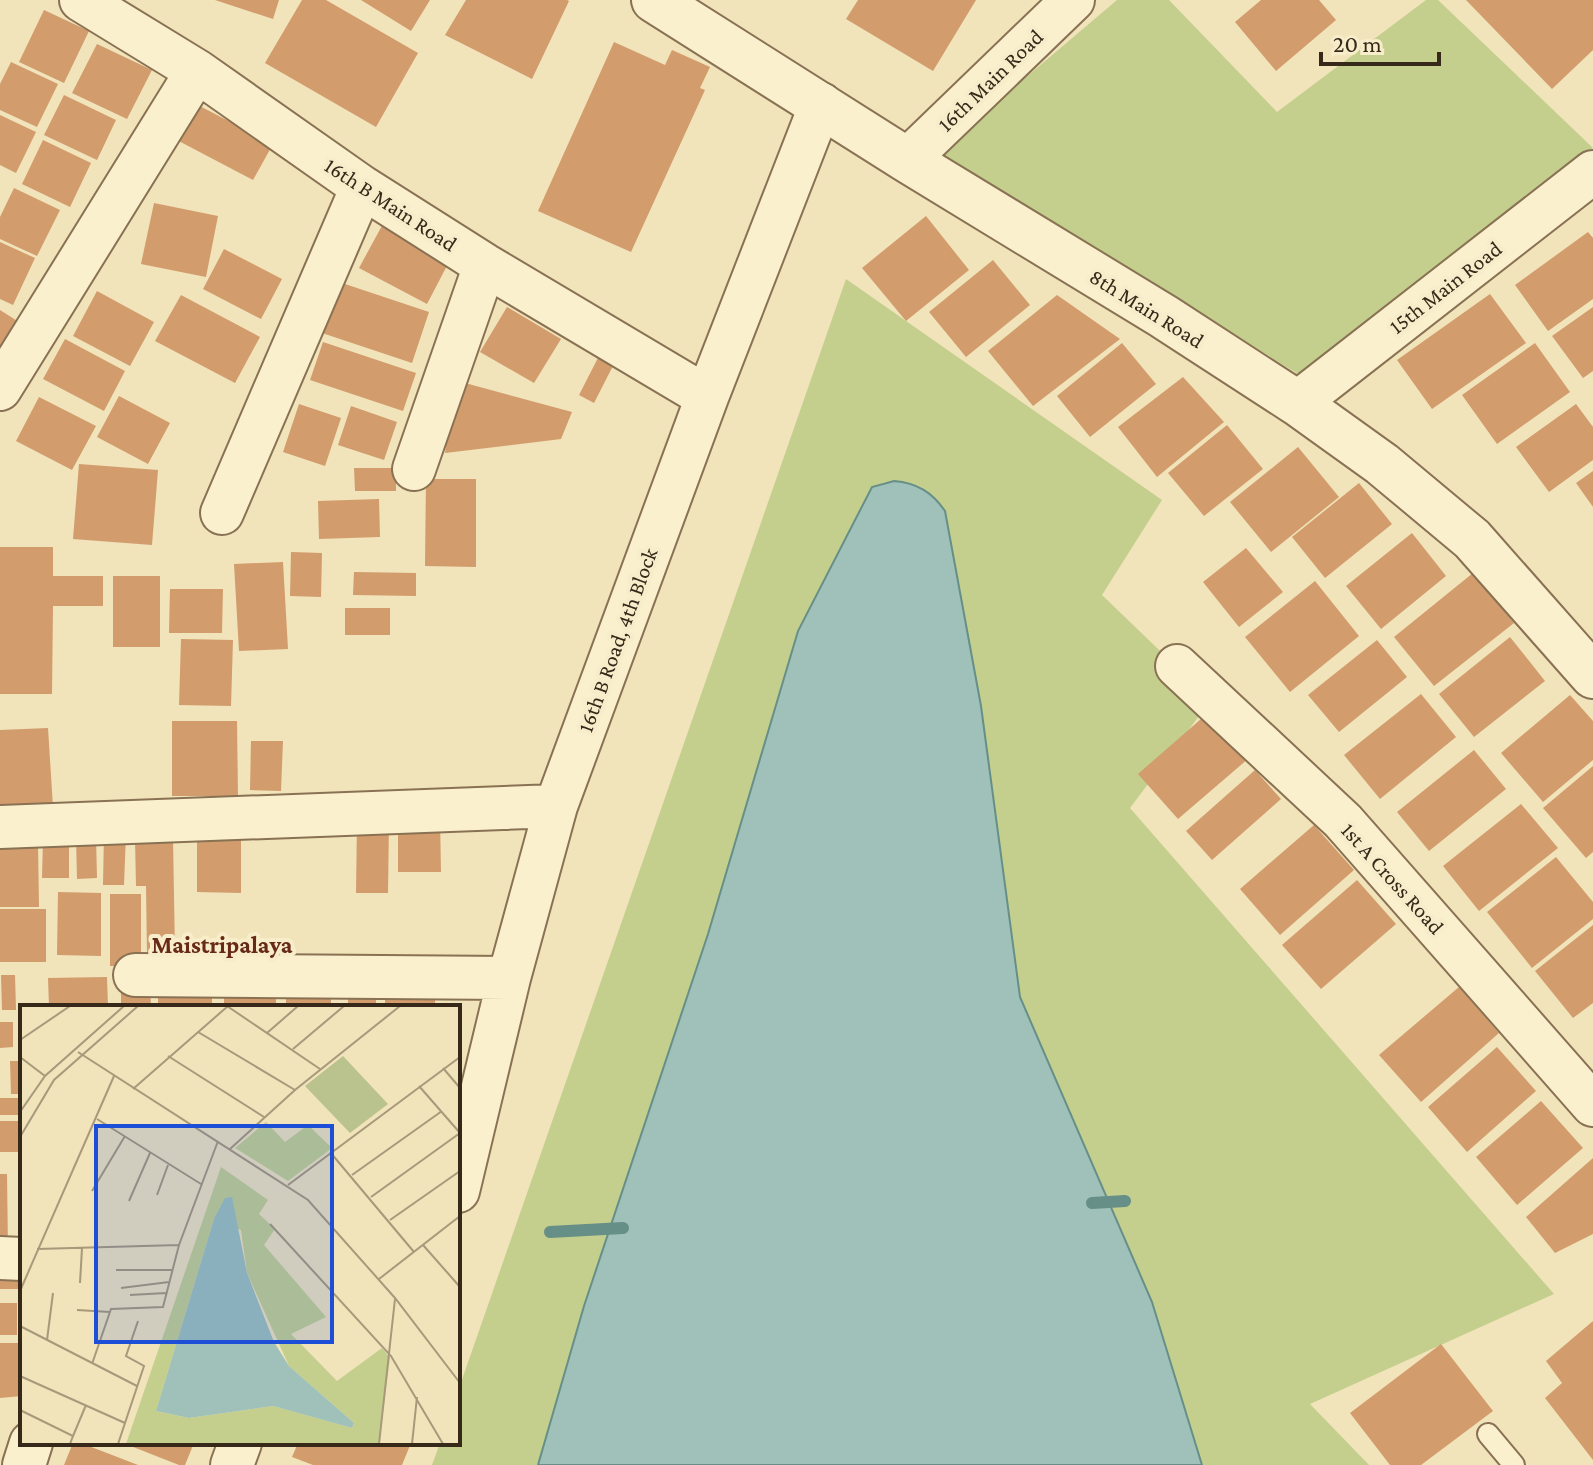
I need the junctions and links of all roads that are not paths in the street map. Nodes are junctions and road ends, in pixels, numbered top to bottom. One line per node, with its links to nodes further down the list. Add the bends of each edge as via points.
1 (81, 0): 4 (street, 16th B Main Road)
2 (654, 0): 5 (street, 8th Main Road)
3 (1073, 0): 6 (street, 16th Main Road)
4 (197, 71): 8 (street, 16th B Main Road); 10 (street)
5 (821, 104): 6 (street, 8th Main Road); 11 (street, 16th B Road, 4th Block)
6 (907, 160): 12 (street, 8th Main Road)
7 (1589, 183): 12 (street, 15th Main Road)
8 (362, 187): 9 (street, 16th B Main Road); 14 (street)
9 (485, 265): 11 (street, 16th B Main Road); 13 (street)
10 (0, 389)
11 (707, 397): 17 (street, 16th B Road, 4th Block)
12 (1297, 403): 16 (street, 8th Main Road, via 1472,539)
13 (414, 469)
14 (222, 513)
15 (1177, 666): 22 (street, 1st A Cross Road, via 1343,821)
16 (1593, 676)
17 (556, 806): 18 (street); 20 (street, 16th B Road, 4th Block)
18 (0, 827)
19 (135, 975): 20 (street)
20 (509, 978): 21 (street, 16th B Road, 4th Block)
21 (473, 1062): 23 (street, 16th B Road, 4th Block)
22 (1593, 1105)
23 (465, 1132): 24 (street, 16th B Road, 4th Block)
24 (460, 1174)
25 (0, 1258): 26 (street)
26 (20, 1259)
27 (1488, 1434): 32 (lane)
28 (30, 1445): 30 (street)
29 (239, 1445): 31 (street)
30 (24, 1465)
31 (232, 1465)
32 (1514, 1465)

